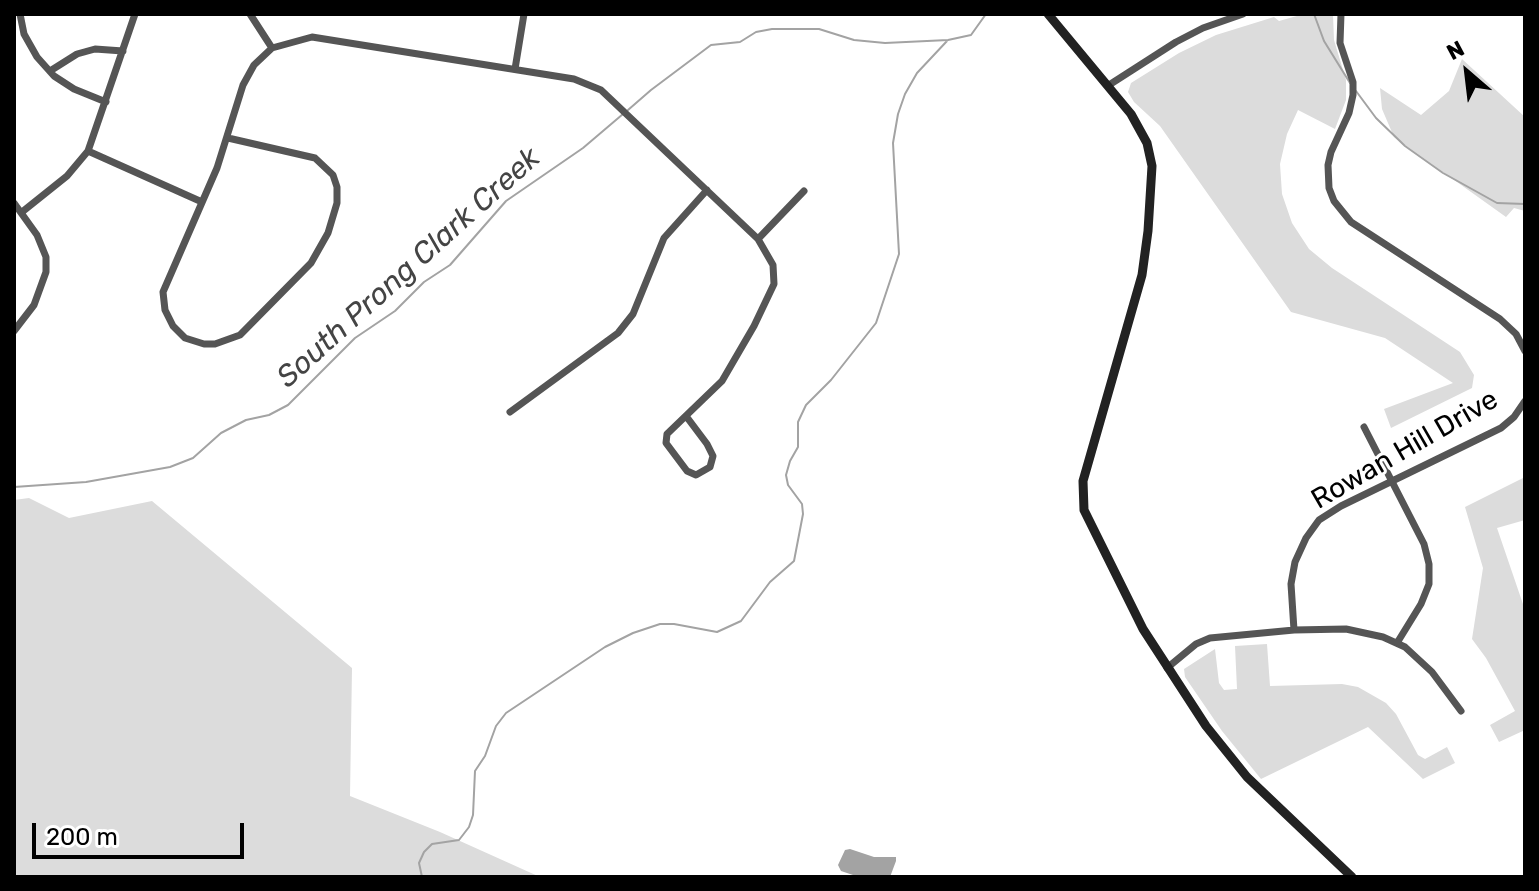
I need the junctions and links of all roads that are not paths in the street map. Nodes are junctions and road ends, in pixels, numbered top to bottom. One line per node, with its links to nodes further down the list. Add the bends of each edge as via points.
1 (20, 14): 11 (street, via 24,34)
2 (135, 14): 9 (street)
3 (250, 14): 8 (street)
4 (524, 14): 10 (street)
5 (1048, 14): 12 (main road)
6 (1243, 14): 12 (street, via 1176,42)
7 (1341, 14): 23 (street, via 1340,43 1353,95 1328,165 1334,201 1351,222 1500,319)
8 (272, 48): 10 (street, via 312,37); 14 (street, via 243,85)
9 (123, 51): 11 (street, via 95,49); 13 (street)
10 (515, 69): 16 (street, via 601,90)
11 (50, 71): 13 (street, via 74,89)
12 (1109, 85): 31 (main road, via 1147,143 1152,194 1142,275 1082,499 1110,566)
13 (106, 102): 15 (street)
14 (228, 138): 18 (street); 18 (street, via 315,158 333,175 337,203 311,263 240,335 215,344 185,338 173,326 163,292)
15 (88, 151): 18 (street); 20 (street, via 67,176)
16 (707, 190): 21 (street); 25 (street, via 664,238 629,321)
17 (804, 191): 21 (street)
18 (202, 202)
19 (14, 203): 20 (street)
20 (22, 212): 22 (street, via 46,257 46,272 34,305)
21 (758, 239): 26 (street, via 773,265 774,284 722,381)
22 (14, 331)
23 (1525, 351)
24 (1525, 401): 28 (street, Rowan Hill Drive, via 1501,428)
25 (510, 412)
26 (686, 416): 26 (street, via 670,429 666,443 696,475 710,467 713,456)
27 (1364, 427): 28 (street)
28 (1392, 482): 29 (street, Rowan Hill Drive, via 1319,520 1306,538 1291,584); 30 (street, via 1429,564 1421,604)
29 (1294, 630): 30 (street, via 1346,629); 31 (street, via 1210,638)
30 (1397, 643): 32 (street, via 1432,672)
31 (1167, 668): 33 (main road, via 1241,771)
32 (1461, 711)
33 (1352, 877)

